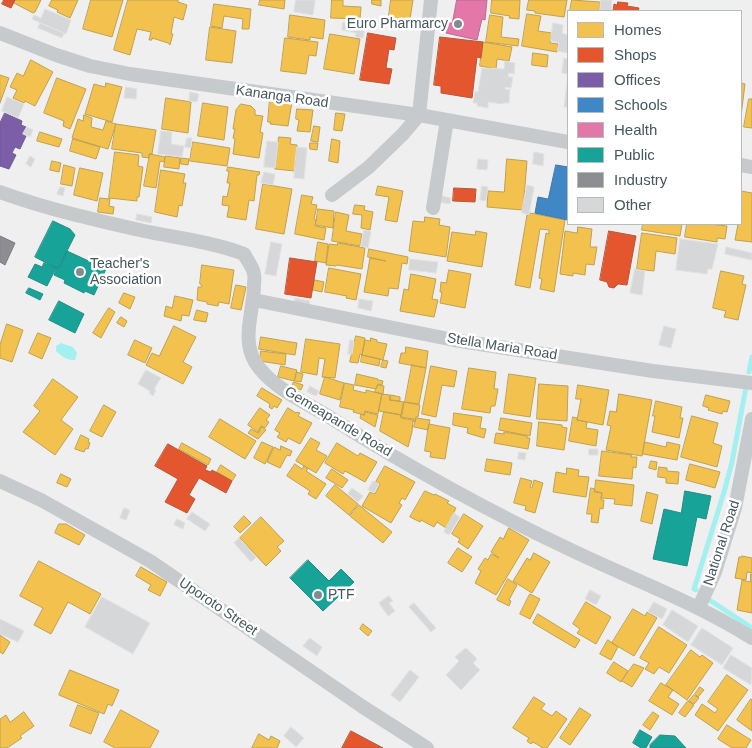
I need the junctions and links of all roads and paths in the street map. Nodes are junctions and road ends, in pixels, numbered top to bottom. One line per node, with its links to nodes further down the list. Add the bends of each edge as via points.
1 (431, 0): 3 (street)
2 (0, 33): 3 (street, Kananga Road, via 90,66 130,74)
3 (419, 115): 4 (street, Kananga Road); 7 (street, via 369,167)
4 (447, 120): 5 (street, Kananga Road); 8 (street)
5 (567, 142)
6 (0, 192): 9 (street, Gemeapande Road, via 76,215 225,247 244,254 254,273)
7 (332, 195)
8 (433, 208)
9 (254, 300): 10 (street, Stella Maria Road, via 454,340); 14 (street, Gemeapande Road, via 247,343 255,362 283,389 417,469 502,515 569,550)
10 (752, 383)
11 (752, 419): 12 (street, National Road)
12 (747, 477): 14 (street, National Road)
13 (0, 481): 16 (street, Uporoto Street, via 41,500 150,561)
14 (699, 607): 15 (street, Gemeapande Road)
15 (752, 638)
16 (427, 748)

